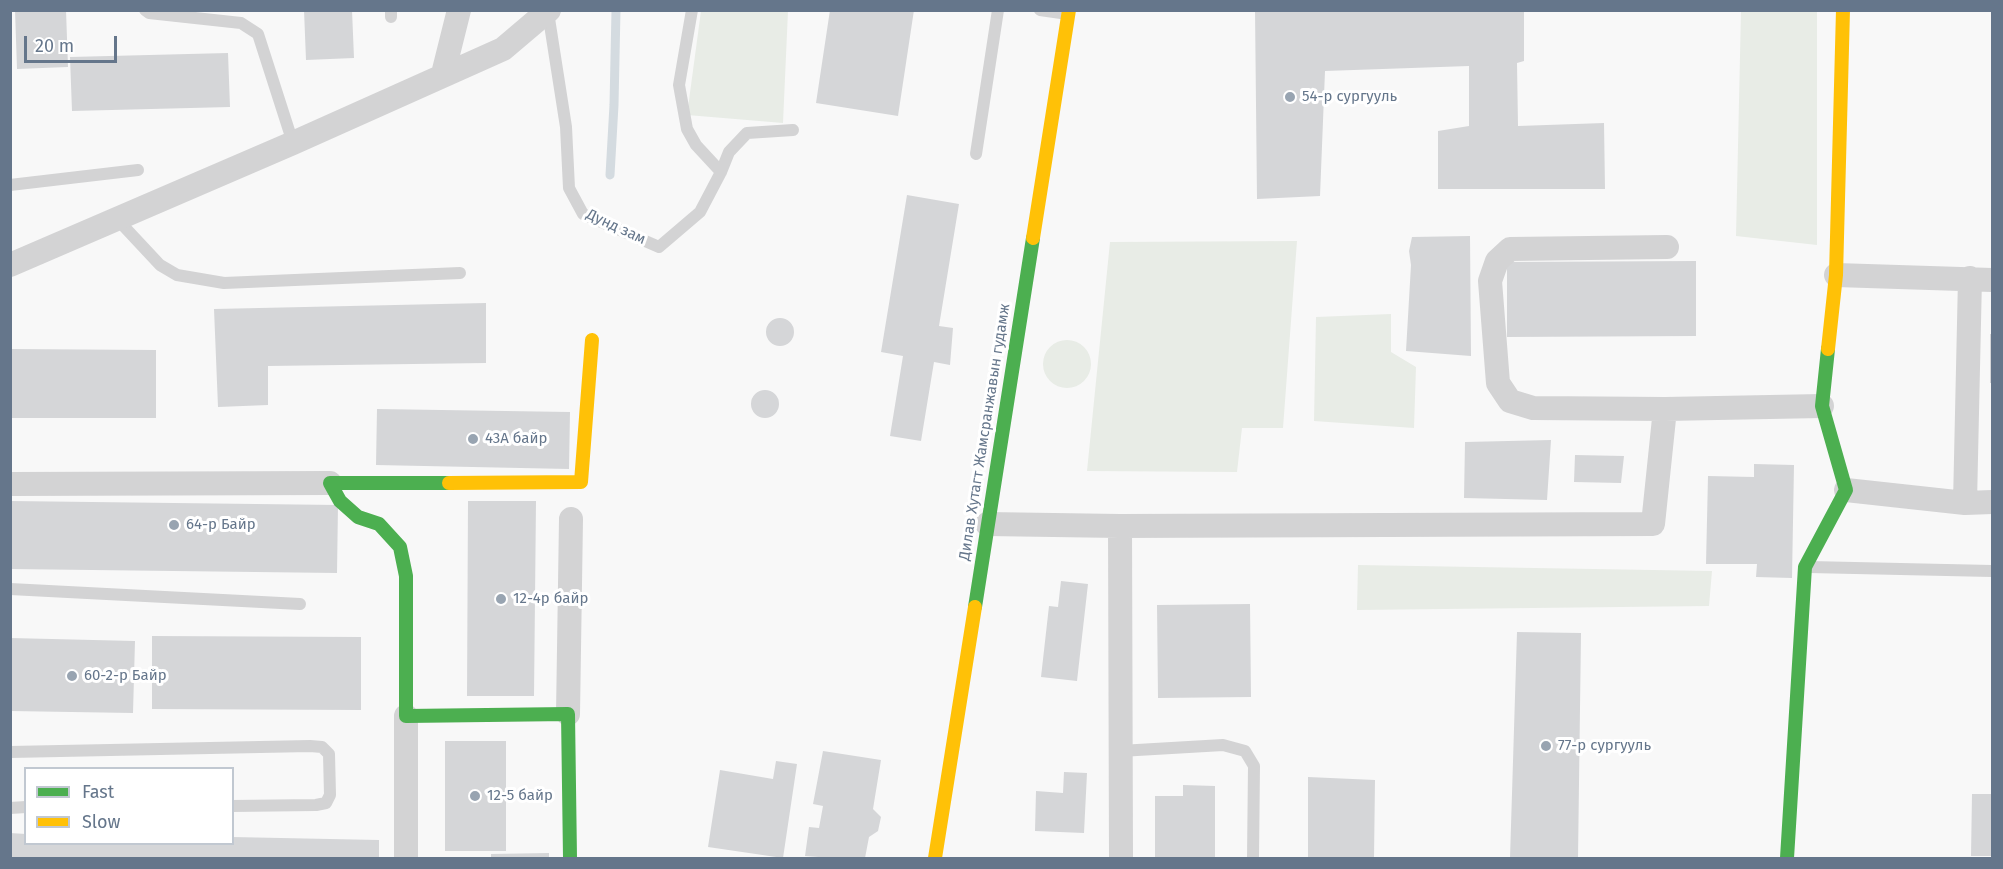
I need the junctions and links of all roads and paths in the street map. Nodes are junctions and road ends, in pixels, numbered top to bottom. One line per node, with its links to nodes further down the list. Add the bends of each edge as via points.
1 (145, 10): 11 (lane, via 241,23 258,34)
2 (459, 10): 9 (street)
3 (692, 10): 14 (lane, via 679,85 687,129)
4 (998, 10): 12 (lane)
5 (1040, 10): 8 (lane)
6 (1843, 10): 20 (street)
7 (548, 11): 9 (street, via 503,49); 14 (lane, Дунд зам, via 566,127 569,188 583,214 659,247 700,212)
8 (1069, 12): 31 (street, Дилав Хутагт Жамсранжавын гудамж)
9 (443, 74): 11 (street)
10 (793, 130): 14 (lane, Дунд зам, via 747,133 729,152)
11 (293, 143): 16 (street)
12 (976, 154)
13 (138, 170): 15 (lane)
14 (721, 172)
15 (10, 185)
16 (117, 219): 18 (street); 19 (lane, via 160,265 177,275 224,283)
17 (1667, 247): 24 (street, via 1510,249 1497,261 1490,281 1498,383 1510,400 1533,408)
18 (10, 265)
19 (460, 273)
20 (1836, 275): 21 (street); 23 (street)
21 (1981, 279): 29 (street)
22 (592, 340): 25 (street, via 582,482)
23 (1822, 406): 24 (street); 27 (street)
24 (1665, 409): 32 (street, via 1653,524)
25 (330, 483): 26 (street); 38 (street, via 340,501 358,517 379,524 400,547 406,576)
26 (10, 484)
27 (1846, 490): 29 (street); 33 (street)
28 (1992, 502): 29 (street)
29 (1965, 503)
30 (571, 519): 37 (street)
31 (987, 524): 32 (street); 44 (street, Дилав Хутагт Жамсранжавын гудамж)
32 (1120, 526): 39 (street)
33 (1805, 567): 34 (lane); 47 (street)
34 (1992, 571)
35 (10, 589): 36 (lane)
36 (300, 603)
37 (568, 714): 38 (street); 43 (street)
38 (406, 716): 42 (street)
39 (1120, 751): 45 (street); 46 (lane, via 1223,745 1245,752 1254,766)
40 (10, 752): 41 (lane, via 310,746 322,747 329,754 330,795 326,803)
41 (234, 806)
42 (406, 858)
43 (570, 858)
44 (935, 858)
45 (1121, 858)
46 (1253, 858)
47 (1787, 858)

